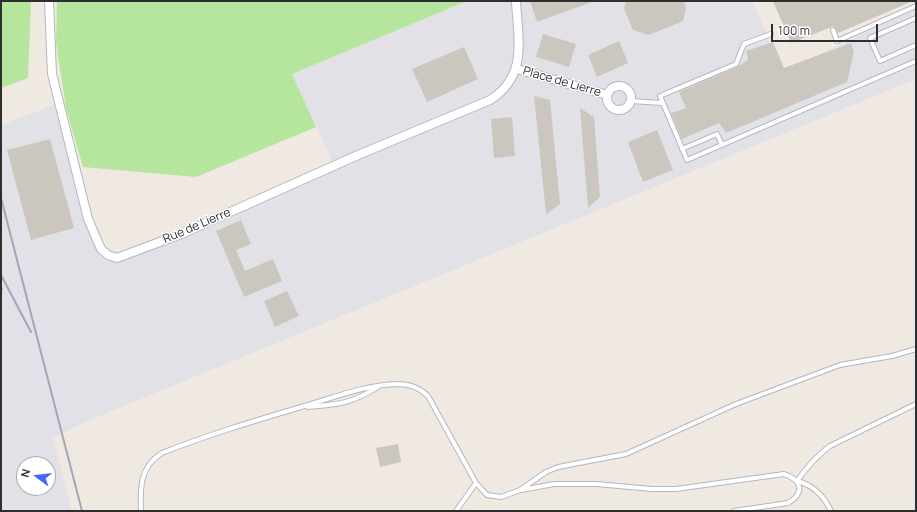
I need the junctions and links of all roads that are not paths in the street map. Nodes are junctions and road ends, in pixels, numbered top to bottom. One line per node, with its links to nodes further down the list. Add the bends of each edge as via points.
1 (49, 1): 9 (street, Rue de Lierre, via 52,74 88,219 101,249 117,258 181,234 358,155 490,100 501,93)
2 (516, 1): 9 (street, via 519,49)
3 (916, 6): 5 (lane, via 837,41)
4 (916, 18): 7 (lane, via 870,38 880,61)
5 (833, 30)
6 (771, 34): 12 (lane, via 744,44 736,64 660,96)
7 (916, 45)
8 (916, 61): 13 (lane)
9 (517, 69): 10 (street, Place de Lierre)
10 (607, 95): 11 (street, Place de Lierre, via 615,86 623,86 629,91); 11 (street, Place de Lierre, via 607,103 613,109 625,109)
11 (631, 101): 12 (lane)
12 (663, 102): 14 (lane)
13 (722, 145): 14 (lane, via 717,134); 14 (lane, via 686,160)
14 (682, 149)
15 (916, 349): 21 (lane, via 840,365 736,404 626,454 558,467)
16 (380, 386): 18 (lane, via 359,388); 18 (lane, via 344,404); 20 (lane, via 412,386 428,396)
17 (916, 404): 19 (lane, via 819,453)
18 (302, 407): 22 (lane, via 174,448 156,457 143,476)
19 (797, 481): 21 (lane, via 784,474 676,489 554,484); 24 (lane, via 800,487 799,494 788,503); 25 (lane, via 810,486 823,496)
20 (476, 483): 21 (lane, via 481,490 494,497); 23 (lane)
21 (520, 490)
22 (141, 511)
23 (456, 511)
24 (734, 511)
25 (831, 511)

